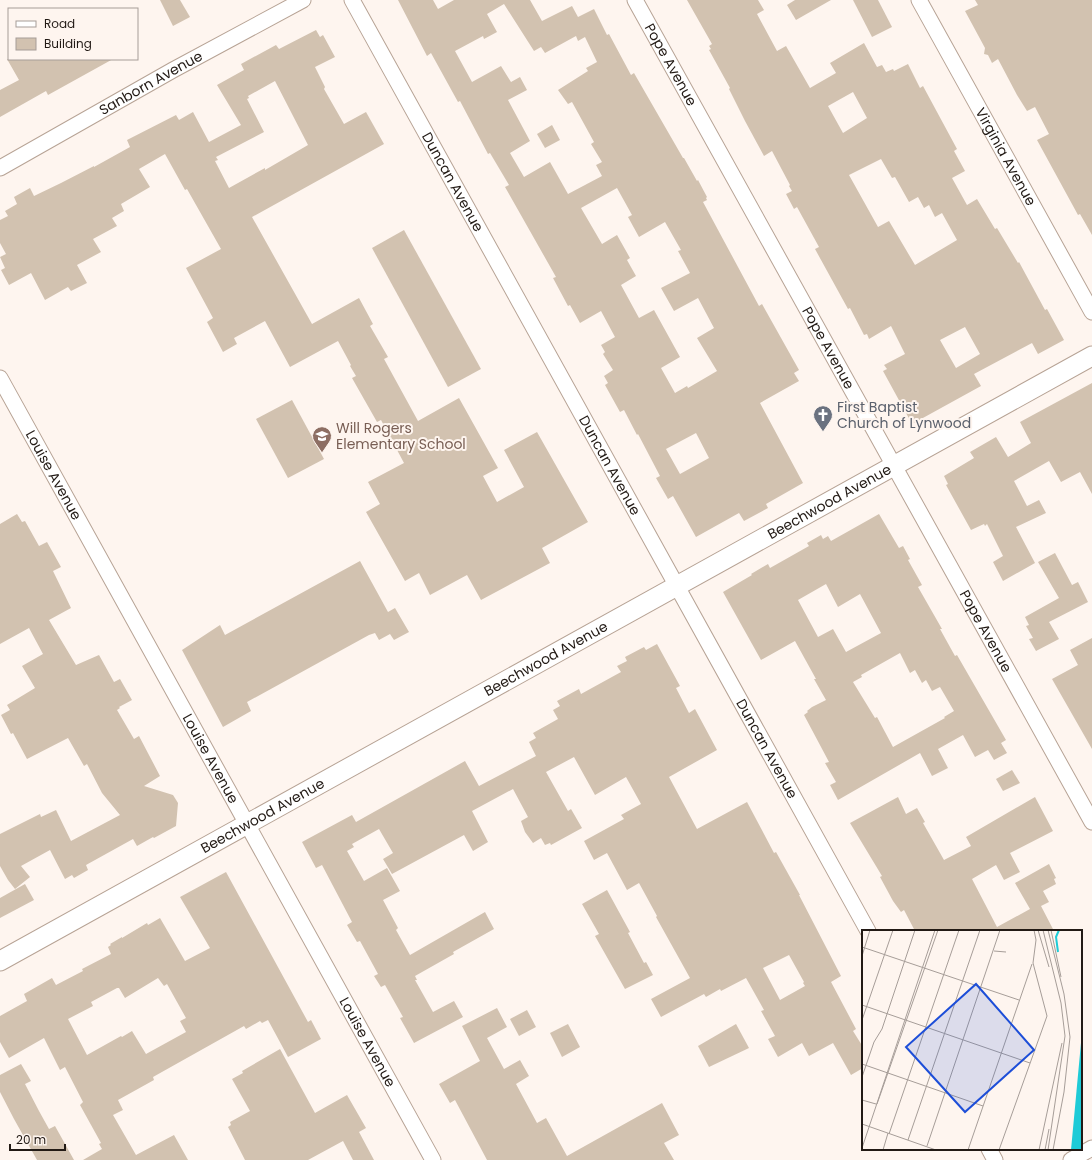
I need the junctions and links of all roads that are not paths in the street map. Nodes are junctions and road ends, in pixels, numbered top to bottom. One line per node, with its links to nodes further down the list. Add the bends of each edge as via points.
1 (303, 0): 5 (street, Sanborn Avenue)
2 (352, 0): 10 (street, Duncan Avenue)
3 (635, 0): 9 (street, Pope Avenue)
4 (919, 0): 6 (street, Virginia Avenue)
5 (0, 168)
6 (1092, 312)
7 (1092, 356): 9 (street, Beechwood Avenue)
8 (0, 378): 12 (street, Louise Avenue)
9 (894, 465): 10 (street, Beechwood Avenue); 11 (street, Pope Avenue)
10 (677, 586): 12 (street, Beechwood Avenue); 13 (street, Duncan Avenue)
11 (1092, 822)
12 (247, 824): 14 (street, Beechwood Avenue); 17 (street, Louise Avenue)
13 (867, 930)
14 (0, 961)
15 (1092, 1148): 19 (street)
16 (990, 1150): 18 (street)
17 (433, 1160)
18 (995, 1160)
19 (1071, 1160)

